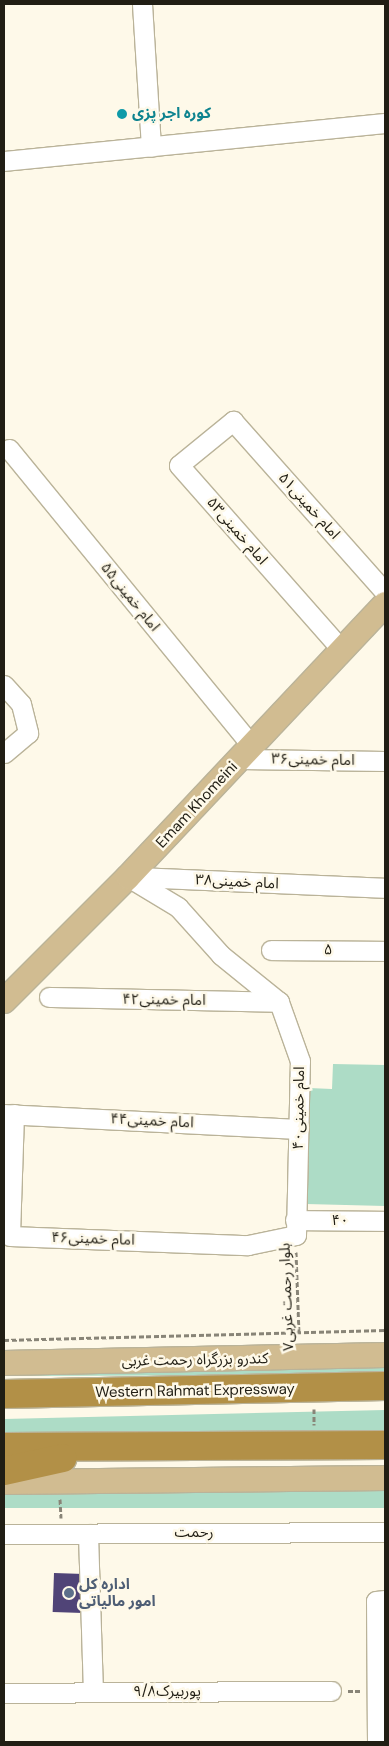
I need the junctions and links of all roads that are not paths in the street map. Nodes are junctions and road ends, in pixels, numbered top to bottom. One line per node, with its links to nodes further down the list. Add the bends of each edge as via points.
1 (142, 4): 3 (street)
2 (385, 123): 3 (street)
3 (151, 147): 4 (street)
4 (4, 161)
5 (233, 420): 7 (street, امام خمینی۵۱); 9 (street, امام خمینی۵۳, via 179,464)
6 (9, 449): 11 (street, امام خمینی۵۵)
7 (385, 592)
8 (385, 604): 9 (main road, Emam Khomeini)
9 (342, 649): 11 (main road, Emam Khomeini)
10 (4, 685): 12 (street, via 21,704 28,733)
11 (246, 752): 13 (street, امام خمینی۳۶); 14 (main road, Emam Khomeini)
12 (4, 753)
13 (385, 761)
14 (128, 877): 15 (street, امام خمینی۳۸); 19 (main road, Emam Khomeini); 20 (street, via 178,907 221,956)
15 (385, 888)
16 (271, 950): 17 (street, ۵)
17 (385, 951)
18 (49, 997): 20 (street, امام خمینی۴۲)
19 (4, 1001)
20 (279, 1002): 22 (street, امام خمینی۴۰, via 300,1060)
21 (9, 1114): 22 (street, ۴۴امام خمینی); 24 (street, امام خمینی۴۶, via 10,1236 248,1245)
22 (299, 1129): 24 (street, امام خمینی۴۰)
23 (385, 1221): 24 (street, ۴۰)
24 (296, 1228)
25 (385, 1355): 26 (main road, کندرو بزرگراه رحمت غربی)
26 (4, 1363)
27 (385, 1386): 28 (highway, Western Rahmat Expressway)
28 (4, 1394)
29 (385, 1445): 31 (highway)
30 (4, 1447): 31 (highway)
31 (111, 1447): 32 (highway)
32 (4, 1471)
33 (385, 1478): 34 (main road)
34 (4, 1482)
35 (385, 1532): 37 (street, رحمت)
36 (4, 1534): 37 (street, رحمت)
37 (88, 1534): 40 (street)
38 (385, 1600): 42 (street, via 376,1601)
39 (331, 1691): 40 (street, پوربیرک۹/۸)
40 (93, 1692): 41 (street, پوربیرک۹/۸)
41 (4, 1693)
42 (378, 1742)

